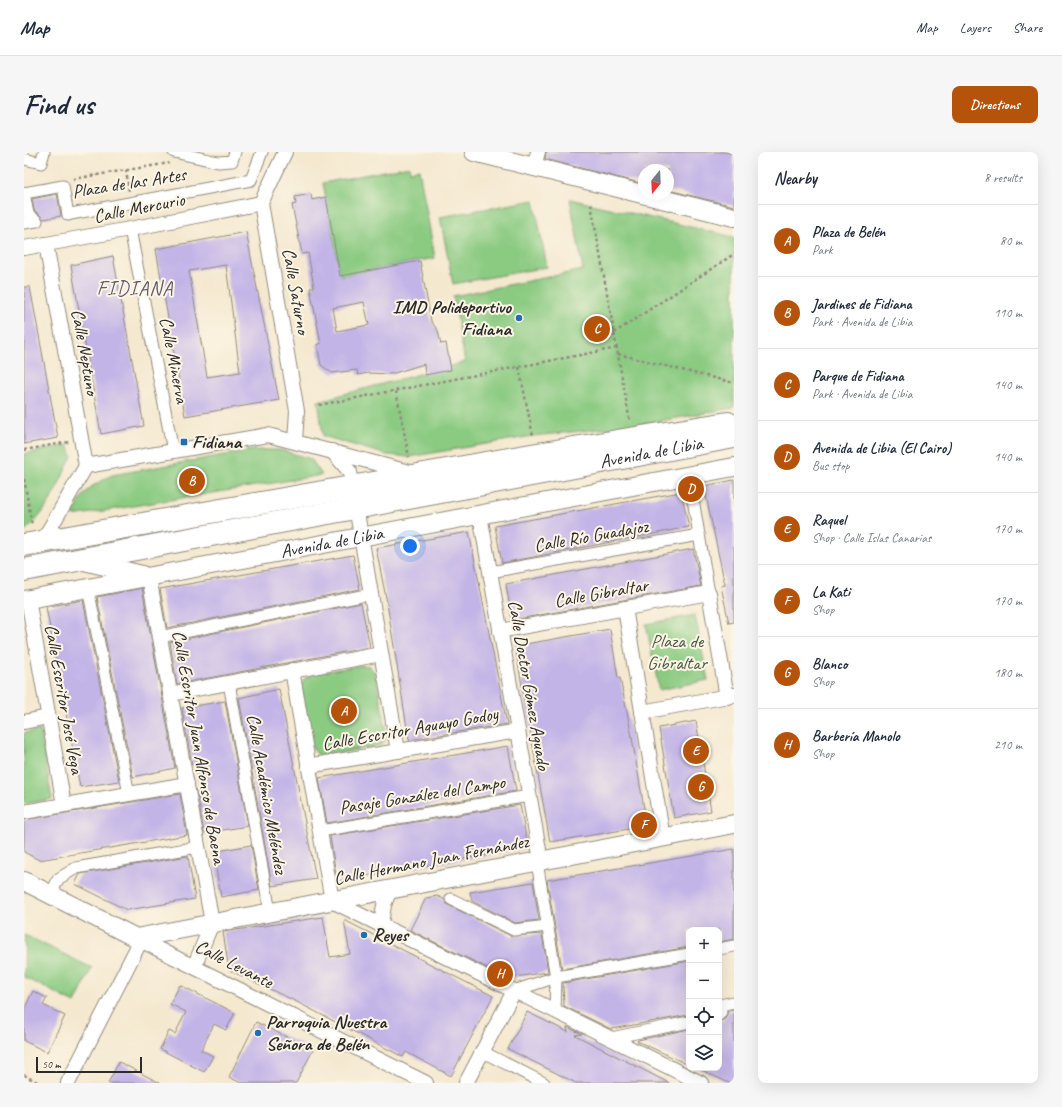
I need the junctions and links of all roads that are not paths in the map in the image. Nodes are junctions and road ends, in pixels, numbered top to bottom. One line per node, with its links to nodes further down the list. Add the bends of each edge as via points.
1 (25, 152): 9 (street)
2 (174, 152): 5 (street, Plaza de las Artes, via 218,162 232,161)
3 (191, 152): 4 (street, via 226,161)
4 (228, 152)
5 (235, 152)
6 (262, 152): 14 (street, Plaza de las Artes, via 250,180 68,215 63,186 24,194 28,214 37,221)
7 (285, 152): 12 (street)
8 (474, 152): 11 (street)
9 (40, 154): 10 (street, via 41,163)
10 (24, 159)
11 (536, 160): 13 (street)
12 (261, 203): 15 (street, Calle Mercurio); 20 (street, Calle Saturno, via 298,411)
13 (734, 217)
14 (24, 223)
15 (130, 229): 16 (street, Calle Mercurio); 21 (street, Calle Minerva)
16 (46, 244): 17 (street, Calle Mercurio); 23 (street, Calle Neptuno)
17 (24, 248)
18 (734, 422): 25 (main road, Avenida de Libia)
19 (734, 436): 27 (main road, Avenida de Libia)
20 (295, 441): 21 (street, Avenida de Libia, via 268,435); 22 (street, Avenida de Libia)
21 (173, 451): 23 (street, Avenida de Libia)
22 (332, 451): 25 (street, Avenida de Libia); 27 (street, via 350,472)
23 (86, 466): 29 (street)
24 (734, 467): 26 (street, Avenida de Libia)
25 (421, 475): 27 (main road, Avenida de Libia)
26 (689, 476): 28 (street, Avenida de Libia); 30 (street)
27 (354, 497): 32 (main road, Avenida de Libia); 33 (street); 34 (main road, Avenida de Libia)
28 (480, 515): 33 (street, Avenida de Libia); 36 (street, Calle Doctor Gómez Aguado)
29 (53, 520): 31 (street); 32 (street)
30 (699, 535): 36 (street, Calle Río Guadajoz); 39 (street)
31 (33, 537): 32 (main road, Avenida de Libia)
32 (65, 537): 34 (street)
33 (361, 537): 37 (street, Avenida de Libia); 40 (street)
34 (77, 560): 35 (main road, Avenida de Libia); 37 (street)
35 (24, 570)
36 (490, 572): 43 (street, Calle Doctor Gómez Aguado)
37 (149, 577): 38 (street, Avenida de Libia); 44 (street, Calle Escritor Juan Alfonso de Baena)
38 (88, 588): 41 (street, Avenida de Libia); 57 (street)
39 (709, 593): 42 (street, Calle Gibraltar); 49 (street)
40 (371, 594): 44 (street); 45 (street)
41 (26, 600): 51 (street, Calle Escritor José Vega)
42 (625, 608): 43 (street, Calle Gibraltar); 50 (street)
43 (500, 631): 53 (street, Calle Doctor Gómez Aguado)
44 (160, 637): 48 (street, Calle Escritor Juan Alfonso de Baena)
45 (381, 654): 46 (street); 54 (street)
46 (292, 670): 47 (street); 55 (street)
47 (229, 682): 48 (street); 71 (street, Calle Académico Meléndez)
48 (170, 694): 56 (street, Calle Escritor Juan Alfonso de Baena)
49 (731, 696): 50 (street)
50 (642, 712): 63 (street)
51 (48, 717): 52 (street); 59 (street, Calle Escritor José Vega)
52 (24, 722)
53 (518, 730): 54 (street, Calle Escritor Aguayo Godoy); 58 (street, Calle Doctor Gómez Aguado)
54 (398, 751): 55 (street, Calle Escritor Aguayo Godoy)
55 (308, 766): 62 (street)
56 (187, 784): 57 (street); 64 (street, Calle Escritor Juan Alfonso de Baena)
57 (129, 794): 59 (street)
58 (530, 796): 62 (street, Pasaje González del Campo); 65 (street, Calle Doctor Gómez Aguado)
59 (64, 805): 60 (street)
60 (24, 812)
61 (734, 824): 63 (street, Calle Hermano Juan Fernández)
62 (320, 831): 70 (street)
63 (663, 838): 65 (street, Calle Hermano Juan Fernández)
64 (198, 847): 68 (street, via 76,868 58,879); 72 (street, Calle Escritor Juan Alfonso de Baena)
65 (539, 861): 67 (street, Calle Hermano Juan Fernández); 74 (street)
66 (24, 881): 68 (street, Calle Levante)
67 (392, 889): 70 (street, Calle Hermano Juan Fernández); 73 (street, via 386,896)
68 (51, 895): 75 (street, Calle Levante)
69 (451, 899): 74 (street, via 514,930)
70 (332, 900): 71 (street, Calle Hermano Juan Fernández); 73 (street)
71 (270, 912): 72 (street, Calle Hermano Juan Fernández)
72 (212, 923): 75 (street, Calle Hermano Juan Fernández); 79 (street)
73 (381, 925): 81 (street)
74 (547, 926): 80 (street)
75 (138, 939): 79 (street, Calle Levante); 88 (street)
76 (734, 946): 77 (street)
77 (722, 948)
78 (686, 955): 80 (street)
79 (194, 967): 89 (street, Calle Levante)
80 (556, 977): 81 (street); 84 (street)
81 (514, 991): 84 (street); 87 (street)
82 (734, 1002): 83 (street)
83 (722, 1004)
84 (555, 1011): 86 (street)
85 (686, 1023): 86 (street)
86 (611, 1038): 92 (street)
87 (482, 1052): 90 (street); 91 (street)
88 (68, 1083)
89 (426, 1083)
90 (466, 1083)
91 (544, 1083)
92 (701, 1083)

